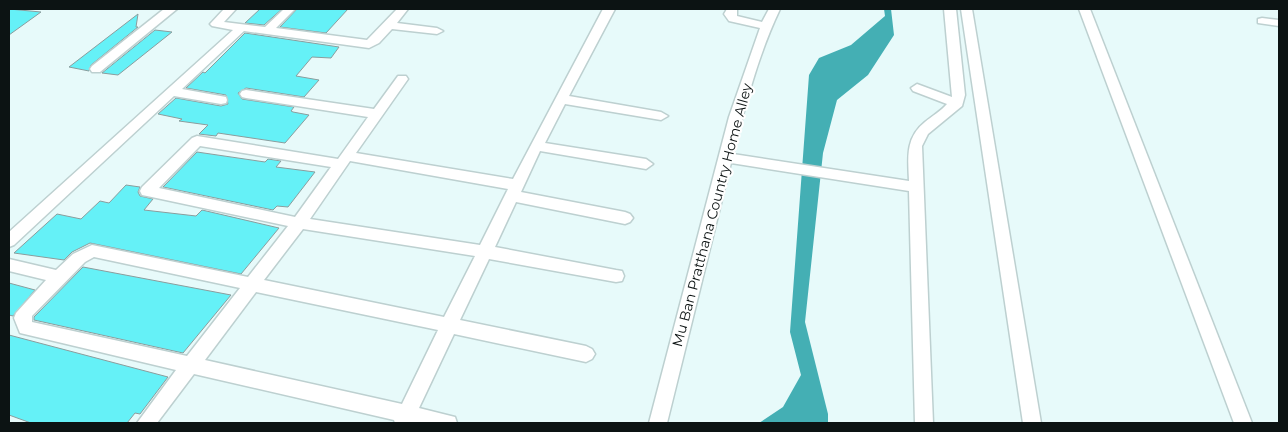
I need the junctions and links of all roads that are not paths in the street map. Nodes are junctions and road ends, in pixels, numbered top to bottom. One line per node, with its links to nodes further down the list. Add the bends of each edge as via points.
1 (171, 9): 19 (street)
2 (230, 9): 16 (street, via 216,24)
3 (290, 9): 18 (street)
4 (396, 9): 5 (street)
5 (402, 9): 14 (street)
6 (609, 9): 25 (street)
7 (732, 9): 15 (street, via 733,19)
8 (774, 9): 15 (street, Mu Ban Pratthana Country Home Alley)
9 (950, 9): 26 (street, via 960,89)
10 (966, 9): 51 (street)
11 (1084, 9): 52 (street)
12 (1262, 21): 13 (street)
13 (1279, 23)
14 (388, 25): 17 (street); 18 (street, via 369,44)
15 (766, 26): 30 (street, Mu Ban Pratthana Country Home Alley, via 736,117)
16 (242, 28): 18 (street); 22 (street)
17 (437, 31)
18 (266, 32)
19 (96, 69)
20 (402, 79): 27 (street)
21 (917, 88): 26 (street)
22 (173, 92): 24 (street); 37 (street)
23 (246, 94): 27 (street)
24 (222, 100)
25 (560, 100): 28 (street); 29 (street)
26 (957, 103): 33 (street, via 921,130 917,137)
27 (377, 114): 31 (street)
28 (662, 116)
29 (536, 146): 32 (street); 34 (street)
30 (727, 158): 33 (street); 49 (street, Mu Ban Pratthana Country Home Alley)
31 (344, 160): 34 (street); 36 (street); 36 (street, via 197,141 147,191)
32 (646, 164)
33 (916, 187): 50 (street)
34 (515, 190): 35 (street); 38 (street)
35 (624, 218)
36 (299, 223): 38 (street); 42 (street)
37 (9, 241)
38 (486, 252): 41 (street); 43 (street)
39 (9, 265): 40 (street)
40 (54, 276)
41 (616, 276)
42 (252, 283): 43 (street); 45 (street); 45 (street, via 92,251 79,258 22,318 26,328)
43 (450, 325): 44 (street); 46 (street)
44 (586, 354)
45 (192, 364): 46 (street); 47 (street)
46 (404, 418): 48 (street)
47 (146, 423)
48 (448, 423)
49 (658, 423)
50 (924, 423)
51 (1032, 423)
52 (1243, 423)

